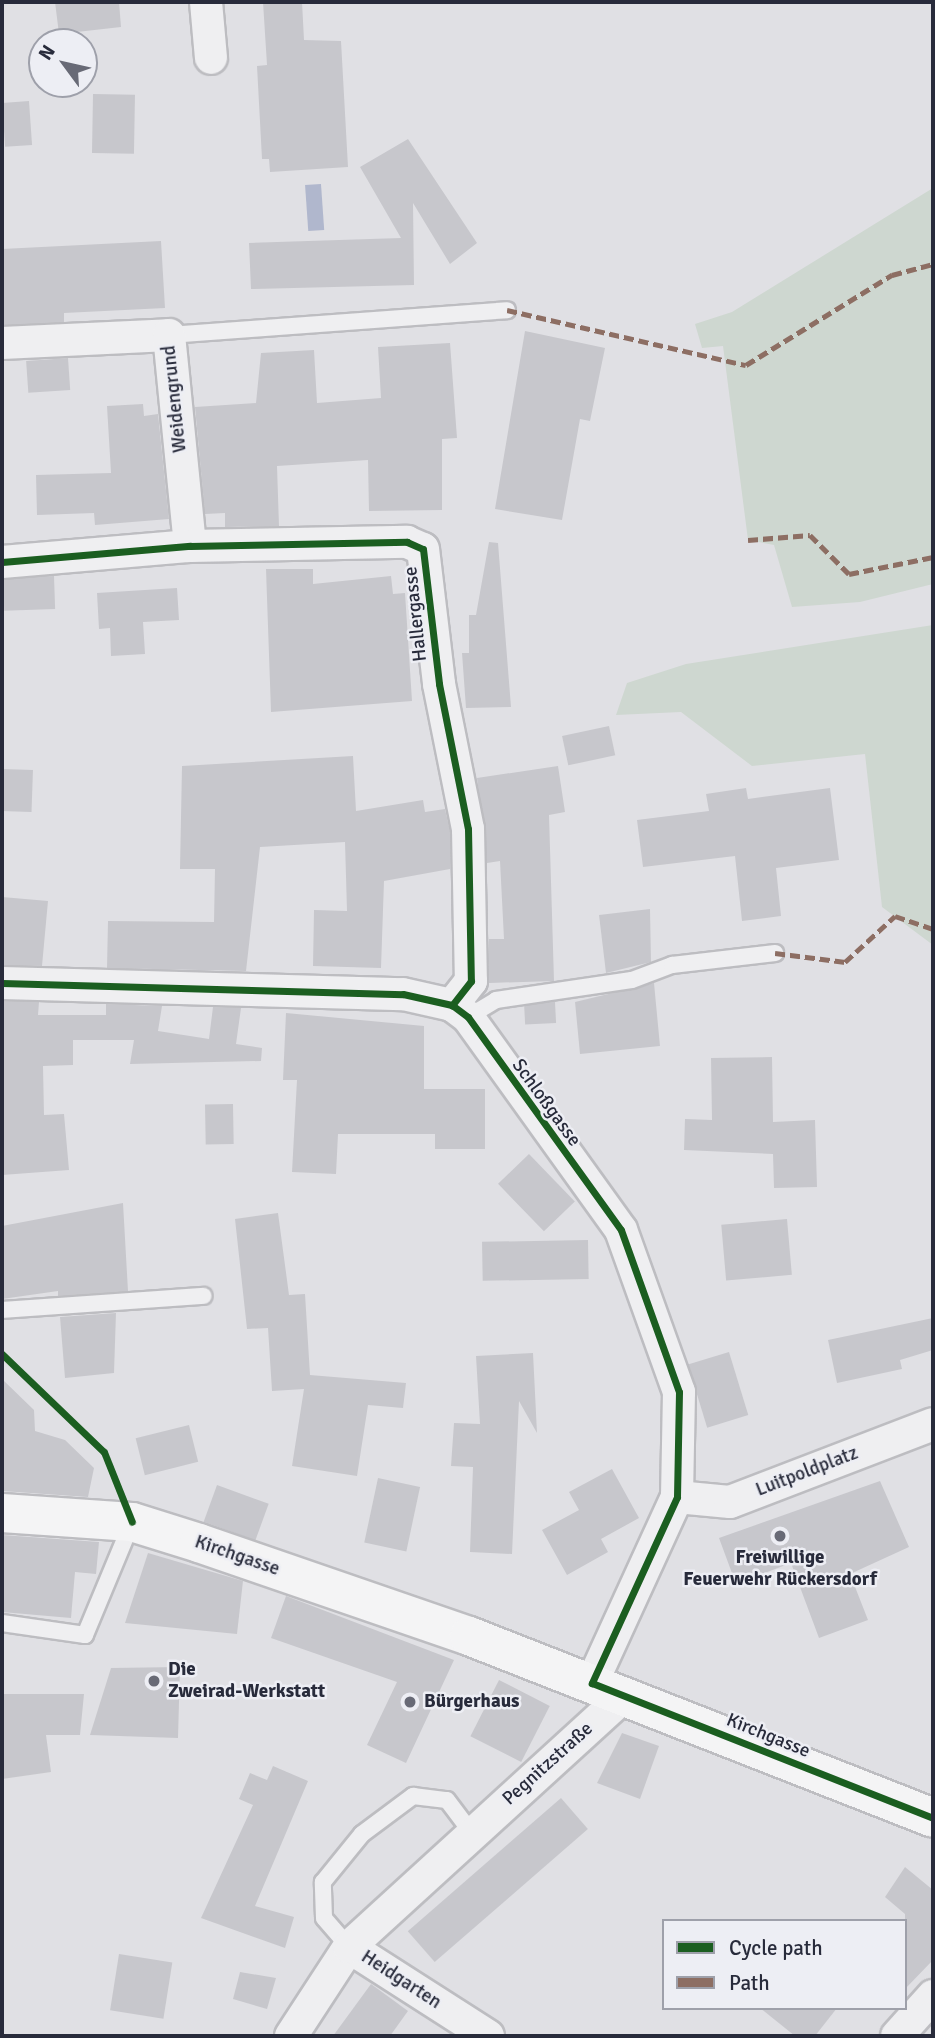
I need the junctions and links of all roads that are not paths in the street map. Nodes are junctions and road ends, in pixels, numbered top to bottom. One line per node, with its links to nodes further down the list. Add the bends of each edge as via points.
1 (206, 2): 2 (street)
2 (211, 58)
3 (507, 310): 4 (lane)
4 (169, 335): 5 (street, Weidengrund); 6 (street, Weidengrund)
5 (2, 343)
6 (190, 546): 7 (street, Hallergasse); 10 (street, Hallergasse, via 407,542 423,550 439,684 468,829 471,981)
7 (2, 562)
8 (775, 953): 10 (lane, via 673,965 632,980 496,1000)
9 (2, 983): 10 (street, via 403,994)
10 (460, 1011): 14 (street, Schloßgasse, via 621,1230 680,1392)
11 (204, 1296): 12 (lane)
12 (2, 1310)
13 (933, 1424): 14 (street, Luitpoldplatz, via 730,1502)
14 (677, 1497): 18 (street, Schloßgasse)
15 (2, 1513): 16 (main road, Kirchgasse)
16 (132, 1522): 17 (lane, via 85,1635); 18 (main road, Kirchgasse)
17 (2, 1623)
18 (608, 1689): 19 (main road, Kirchgasse); 20 (street, Pegnitzstraße)
19 (933, 1818)
20 (471, 1832): 21 (street, Pegnitzstraße); 21 (lane, via 447,1800 413,1796 362,1834 323,1882 324,1918)
21 (349, 1947): 23 (street, Pegnitzstraße); 24 (street, Heidgarten)
22 (933, 1996): 25 (street)
23 (291, 2036)
24 (488, 2036)
25 (897, 2036)

